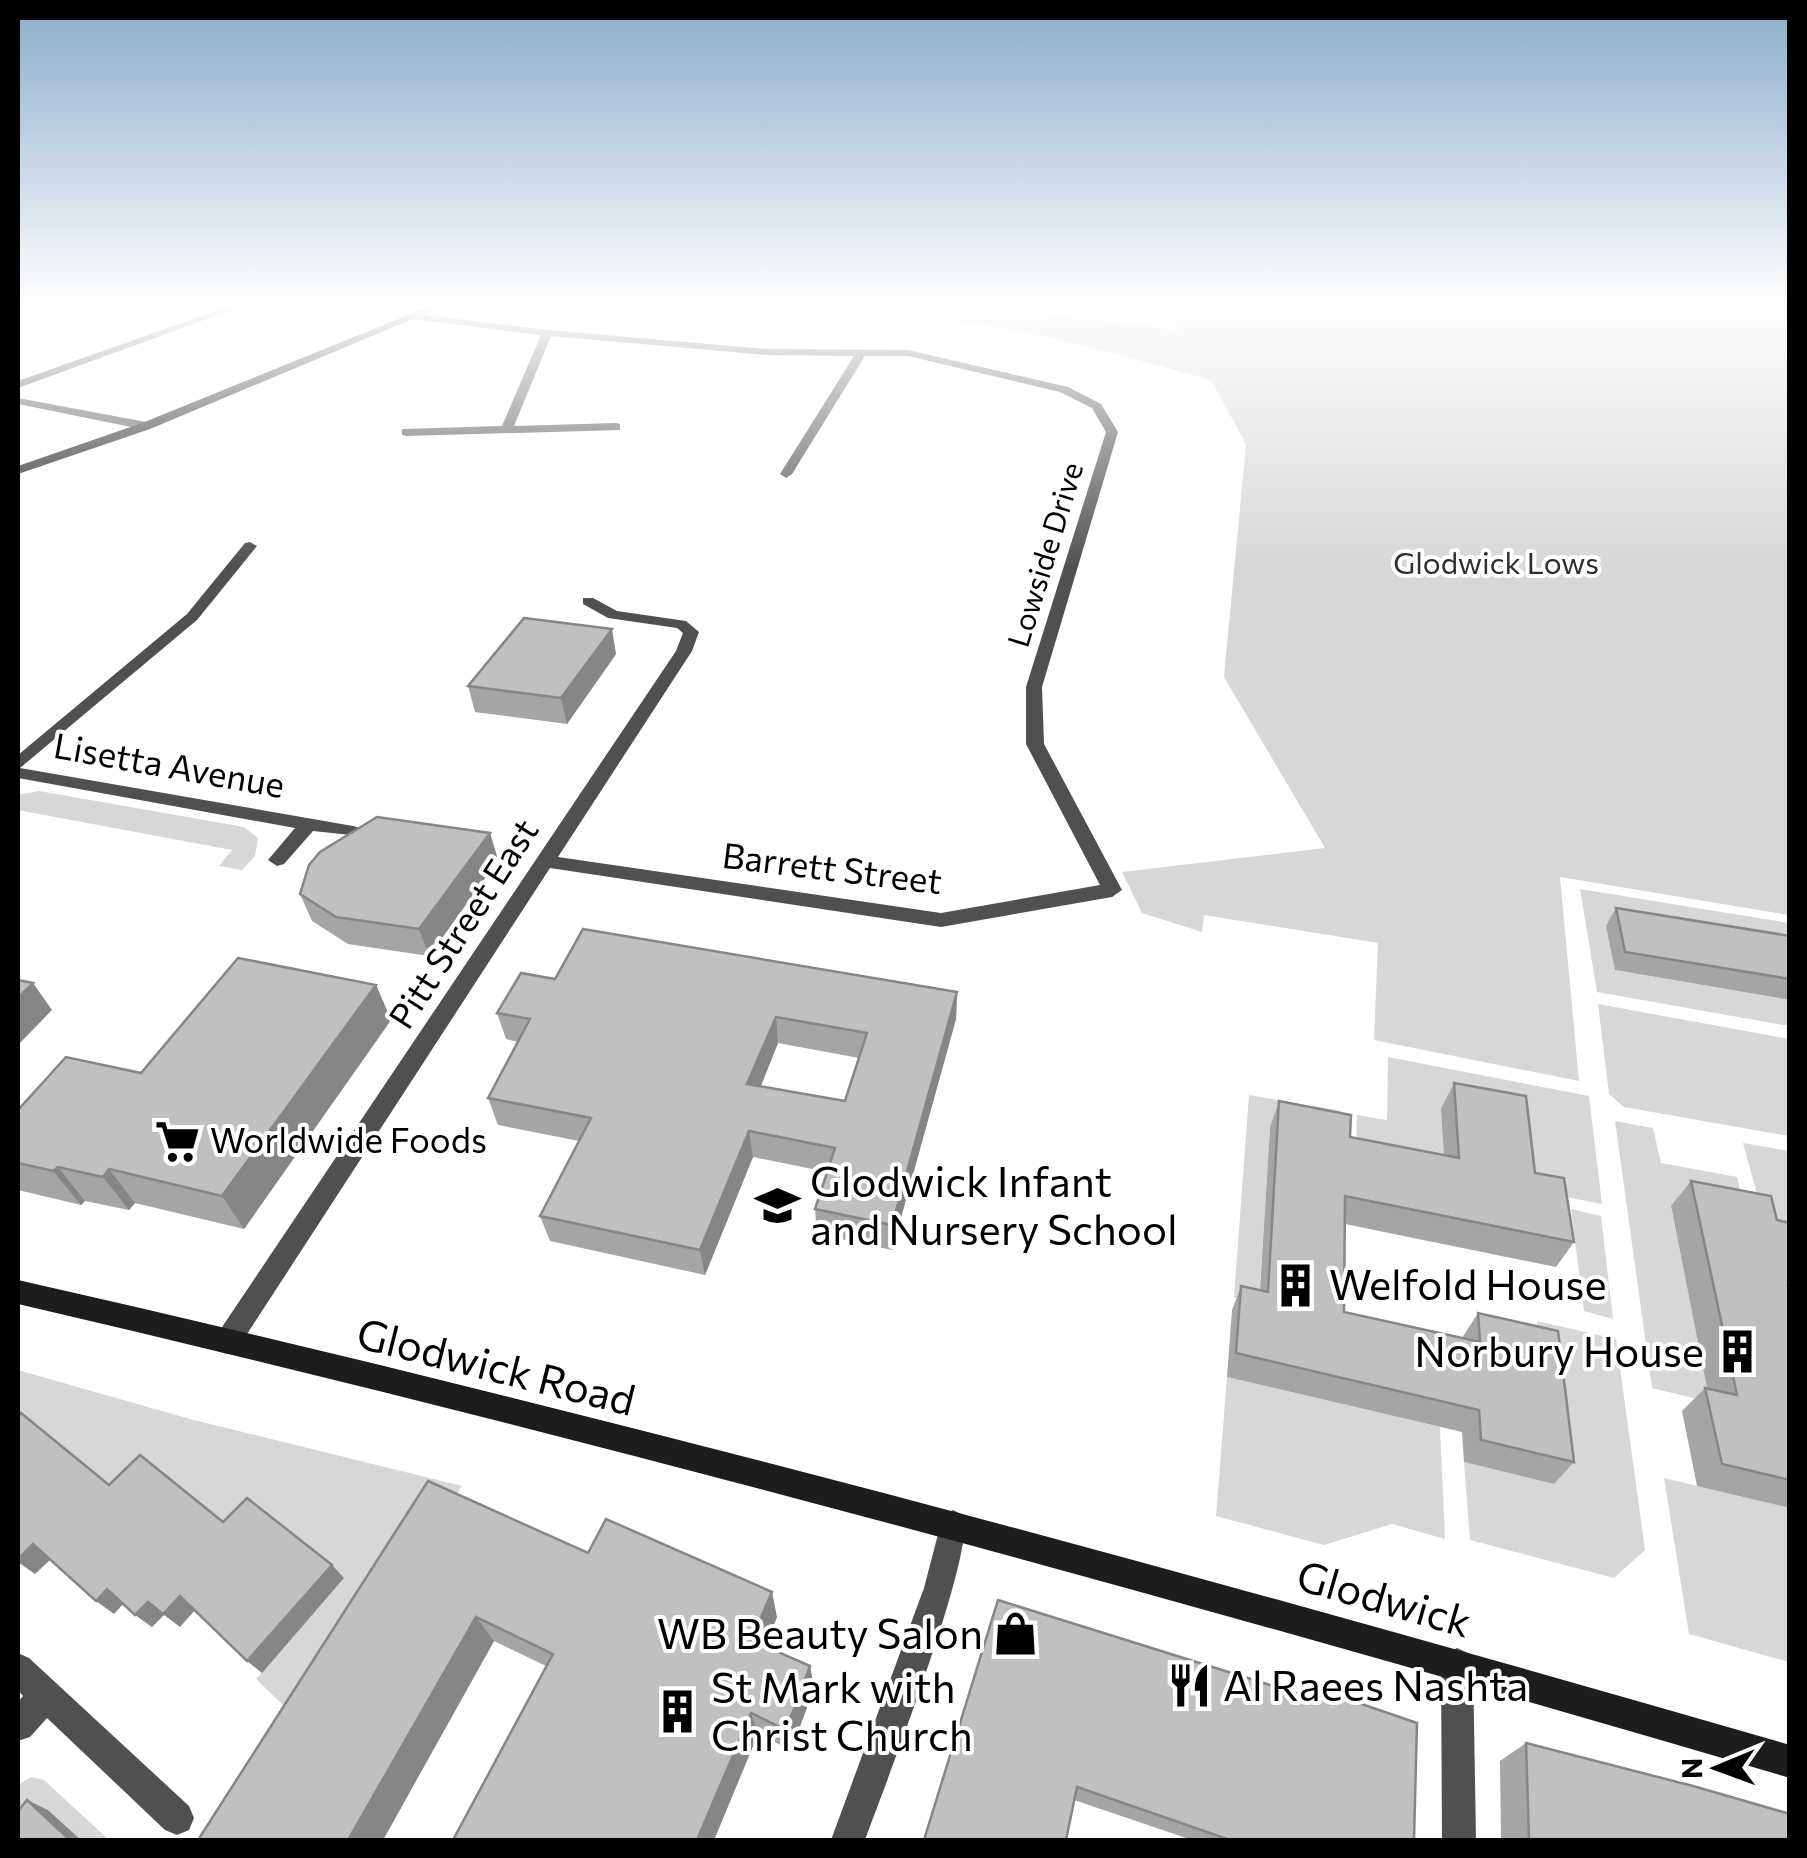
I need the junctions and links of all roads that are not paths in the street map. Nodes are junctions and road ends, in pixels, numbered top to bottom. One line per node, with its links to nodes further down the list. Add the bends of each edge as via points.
1 (226, 394): 6 (main road)
2 (522, 394): 8 (street)
3 (836, 394): 11 (street)
4 (1073, 394): 20 (street, Lowside Drive, via 1098,406 1112,432 1034,687 1035,744)
5 (18, 400): 6 (street)
6 (146, 426): 10 (main road)
7 (616, 428): 8 (street)
8 (507, 430): 9 (street)
9 (406, 432)
10 (18, 470)
11 (786, 474)
12 (250, 546): 14 (street, via 192,617)
13 (588, 601): 19 (street, Pitt Street East, via 614,615 680,624 691,632)
14 (18, 763)
15 (18, 773): 16 (street, Lisetta Avenue)
16 (309, 824): 17 (street, Lisetta Avenue); 18 (street, Lisetta Avenue)
17 (353, 832)
18 (277, 860)
19 (544, 861): 20 (street, Barrett Street, via 941,920); 22 (street, Pitt Street East)
20 (1112, 890)
21 (18, 1292): 22 (main road, Glodwick Road)
22 (226, 1342): 23 (main road, Glodwick Road)
23 (954, 1525): 24 (main road, Glodwick); 30 (street)
24 (1457, 1664): 28 (main road, Glodwick); 31 (street)
25 (18, 1669): 26 (street)
26 (45, 1697): 27 (street); 29 (street)
27 (18, 1726)
28 (1790, 1762)
29 (177, 1818)
30 (848, 1840)
31 (1459, 1840)

